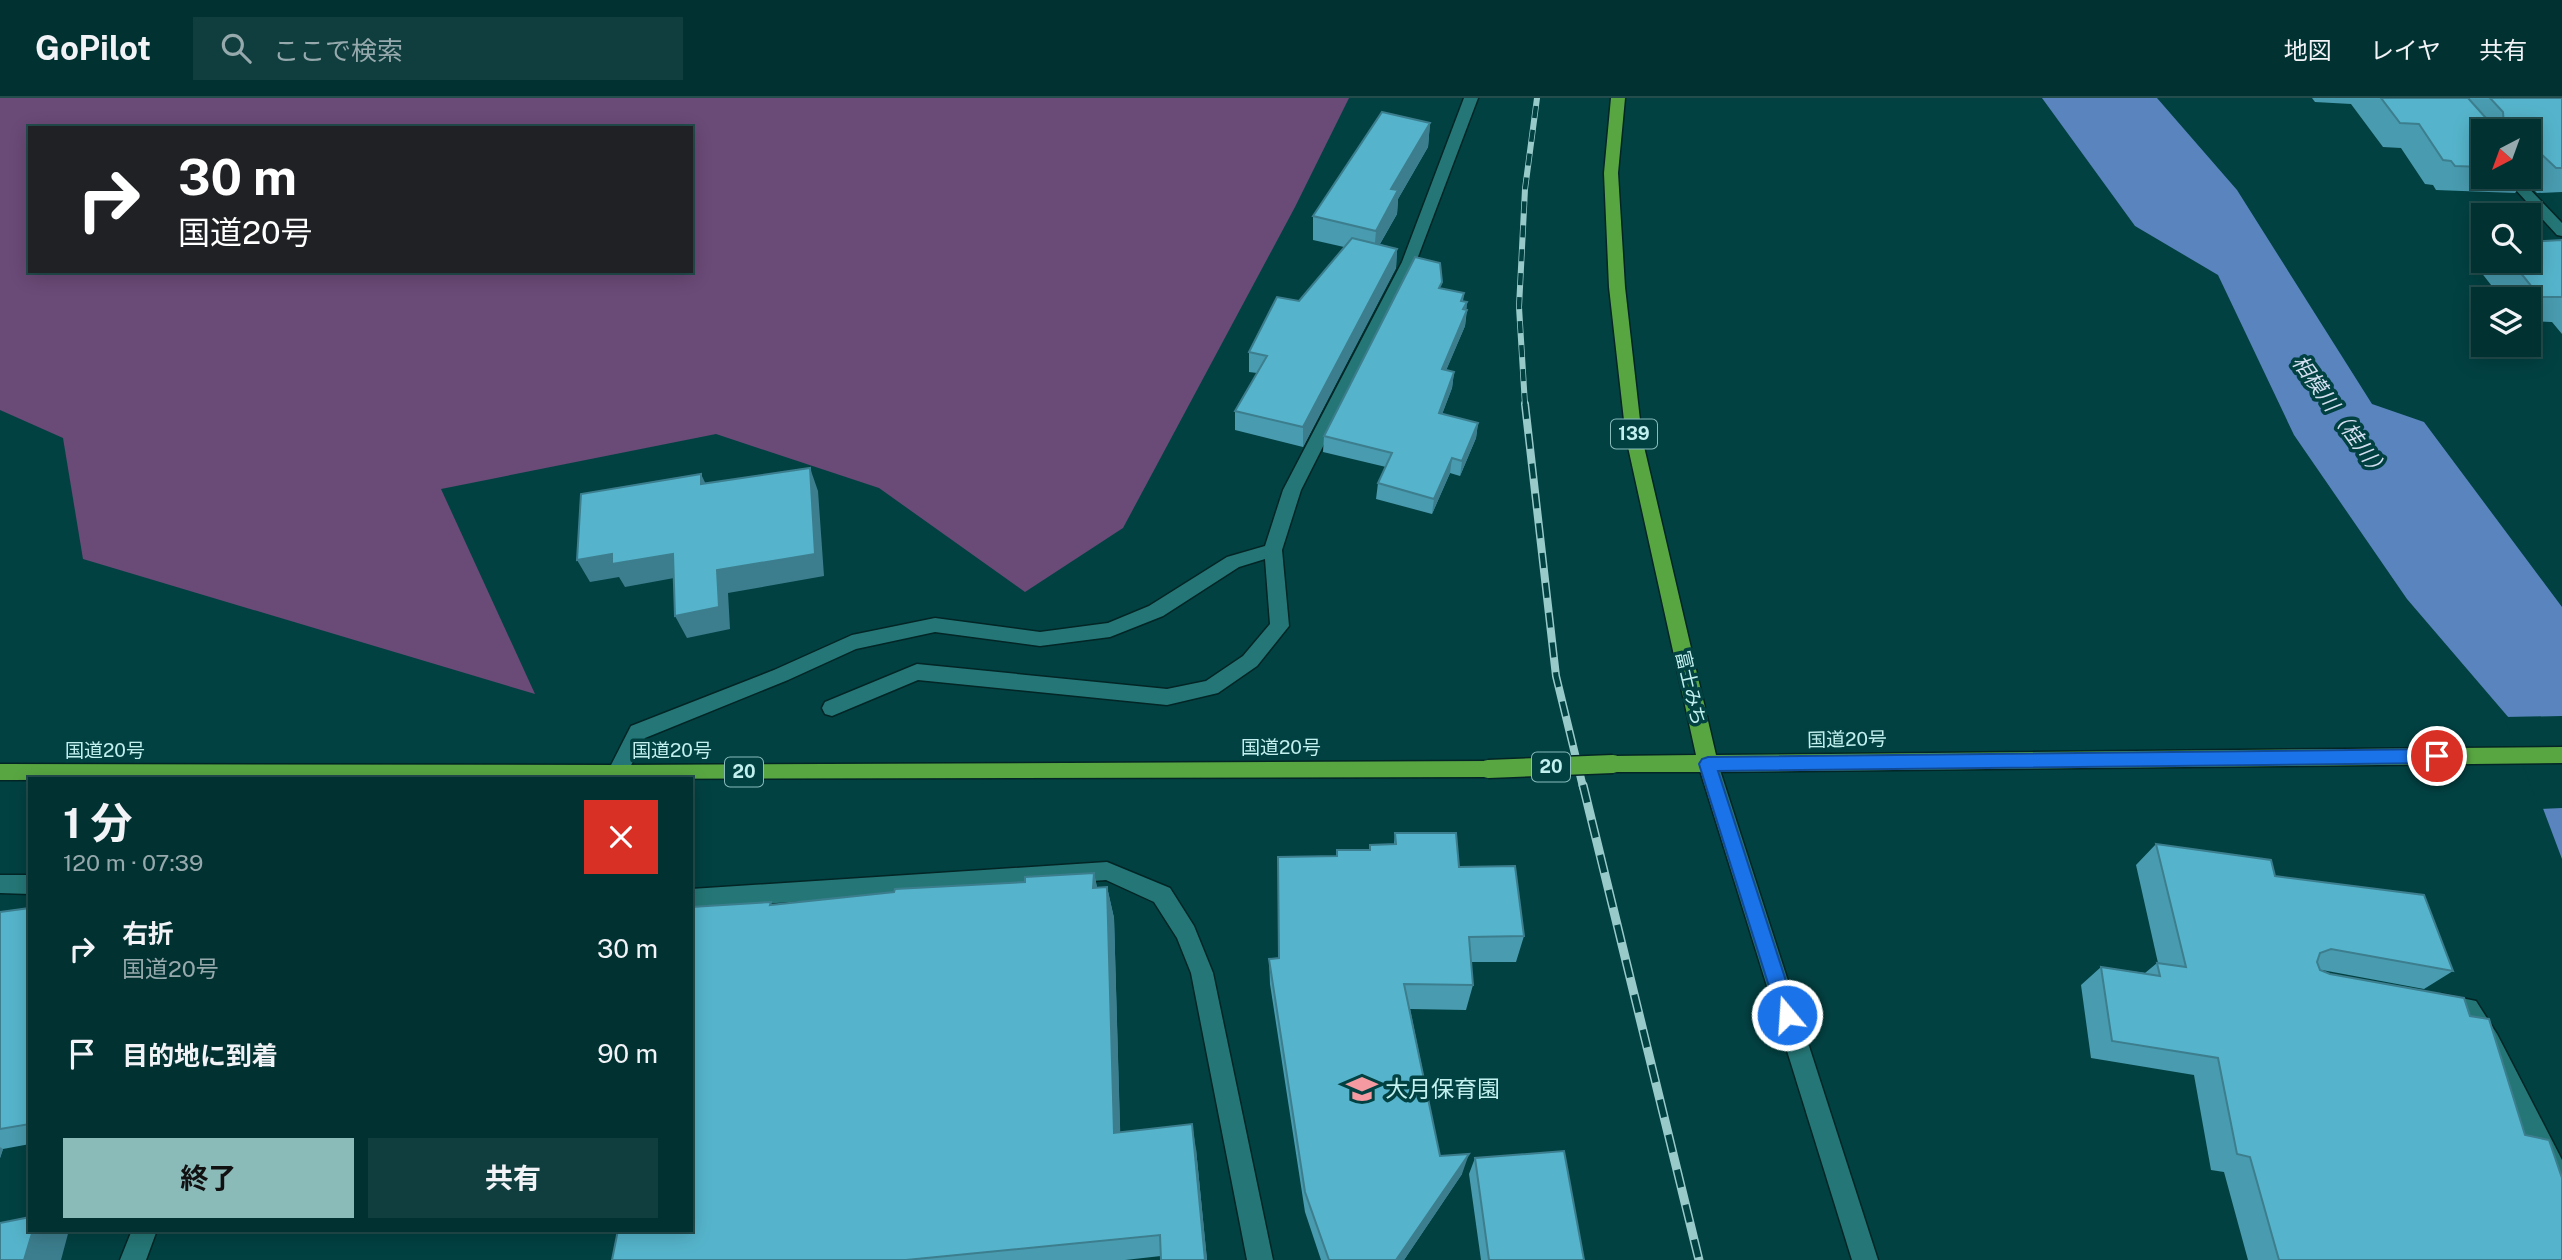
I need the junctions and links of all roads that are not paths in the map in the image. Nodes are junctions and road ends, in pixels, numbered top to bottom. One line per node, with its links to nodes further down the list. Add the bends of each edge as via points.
1 (1471, 98): 5 (street, via 1409,262 1292,490)
2 (1618, 98): 8 (highway, 富士みち / 139, via 1612,173 1617,287 1634,438)
3 (2522, 189): 4 (street)
4 (2562, 232)
5 (1273, 550): 6 (street, via 1280,626 1250,661 1212,688 1167,697 916,672); 10 (street, via 1233,562 1156,611 1110,630 1040,639 935,625 852,642 639,732)
6 (832, 708)
7 (2562, 755): 8 (highway, 国道20号 / 20)
8 (1708, 764): 10 (highway, 国道20号 / 20, bridge); 19 (street, 富士みち)
9 (0, 772): 10 (highway, 国道20号 / 20)
10 (617, 773)
11 (0, 884): 12 (street)
12 (28, 886)
13 (693, 899): 18 (street, via 1107,870 1162,895 1186,933 1202,973)
14 (2414, 999): 15 (street, via 2468,1009)
15 (2562, 1186)
16 (144, 1232): 17 (street)
17 (133, 1260)
18 (1260, 1260)
19 (1865, 1260)

